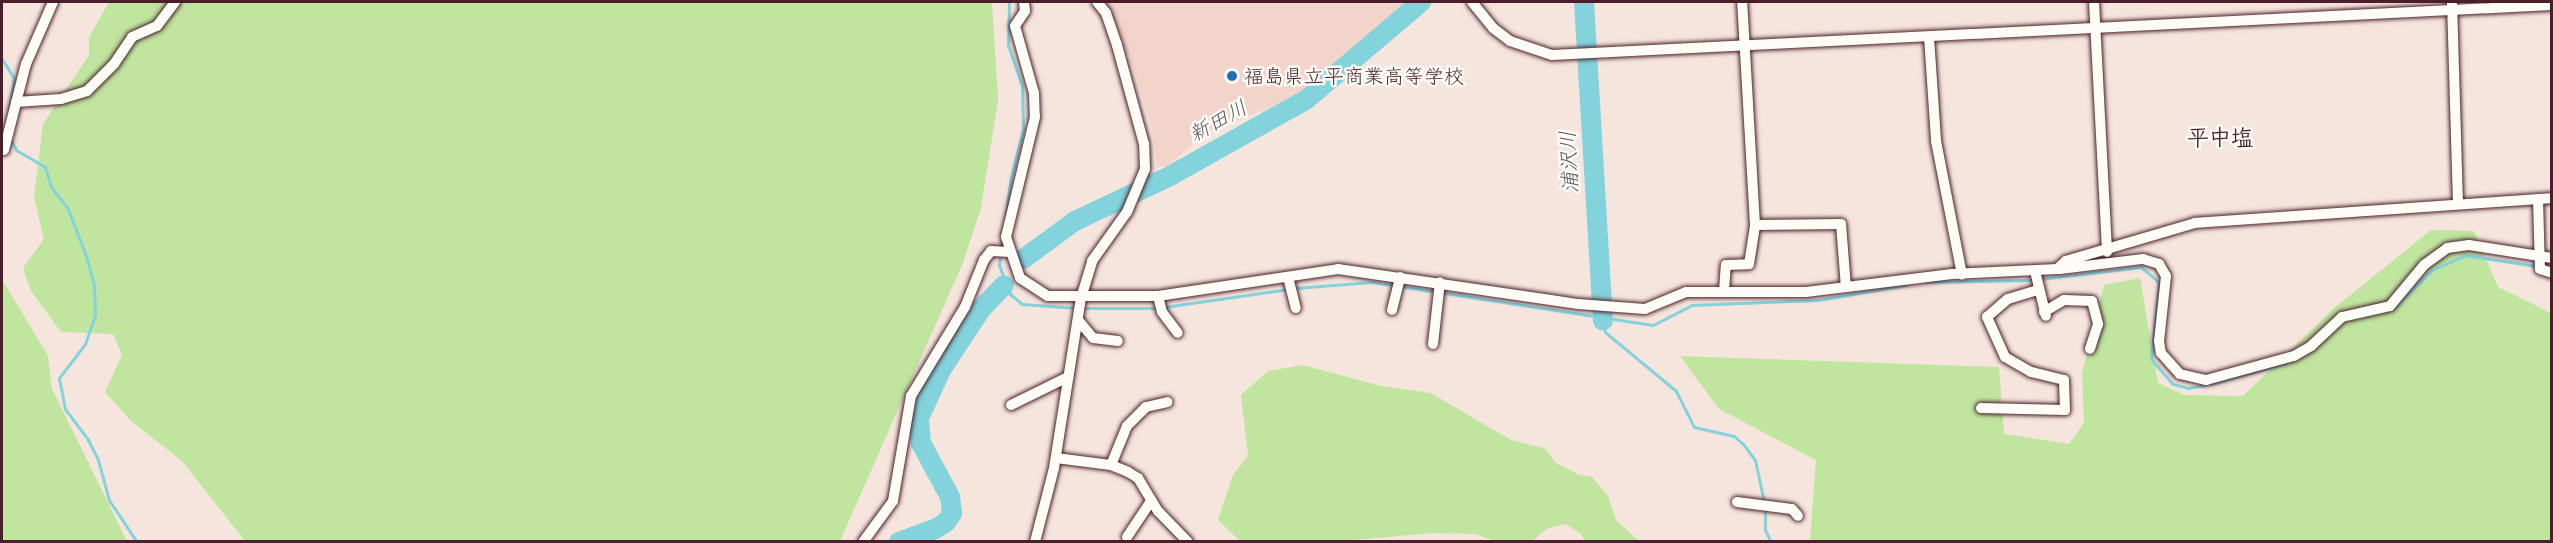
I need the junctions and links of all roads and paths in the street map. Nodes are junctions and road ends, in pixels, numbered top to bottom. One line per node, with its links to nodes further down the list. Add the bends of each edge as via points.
1 (53, 2): 14 (street, via 26,64)
2 (175, 2): 14 (street, via 157,26 132,37 114,64 87,91 61,99)
3 (1036, 2): 9 (street)
4 (1097, 2): 35 (street, via 1106,13 1117,45 1144,144 1145,169 1126,212 1092,261)
5 (1472, 2): 13 (street, via 1493,28 1510,41 1552,54)
6 (1742, 2): 13 (street)
7 (2094, 2): 11 (street)
8 (2552, 5): 10 (street)
9 (1025, 6): 21 (street, via 1015,26 1034,93 1035,117 1007,222)
10 (2452, 6): 11 (street); 18 (street)
11 (2094, 28): 12 (street); 20 (street)
12 (1929, 37): 13 (street); 27 (street, via 1936,141)
13 (1744, 46): 19 (street)
14 (16, 102): 15 (street)
15 (4, 150)
16 (2552, 198): 17 (street)
17 (2538, 199): 18 (street); 22 (street)
18 (2458, 204): 20 (street, via 2195,224)
19 (1755, 225): 31 (street, via 1841,224); 33 (street, via 1749,264 1726,265)
20 (2107, 252): 24 (street, via 2066,261)
21 (1004, 253): 35 (street, via 1028,286); 52 (street, via 984,260 964,307 911,396 893,501)
22 (2539, 256): 23 (street); 24 (street, via 2469,245 2447,248 2424,265 2390,306 2342,317 2294,356 2206,380 2180,374 2161,353 2166,276 2159,264 2143,259); 26 (street, via 2540,269)
23 (2552, 258)
24 (2057, 269): 25 (street)
25 (2035, 271): 27 (street); 32 (street)
26 (2552, 273)
27 (1962, 275): 31 (street)
28 (1288, 277): 29 (street, via 1338,268); 34 (street); 36 (street)
29 (1400, 277): 30 (street); 37 (street)
30 (1440, 282): 33 (street, via 1645,309 1686,292); 40 (street)
31 (1846, 287): 33 (street, via 1806,292)
32 (2038, 290): 41 (street, via 2045,314 2064,300 2092,301 2098,324); 45 (street, via 2008,299 1987,317 2005,357 2031,372 2064,380 2065,410)
33 (1724, 291)
34 (1158, 296): 35 (street); 38 (street, via 1162,312)
35 (1079, 308): 39 (street, via 1093,338); 42 (street)
36 (1296, 308)
37 (1392, 310)
38 (1178, 333)
39 (1118, 341)
40 (1434, 344)
41 (2090, 349)
42 (1068, 378): 44 (street); 46 (street)
43 (1167, 402): 47 (street, via 1146,407 1127,426)
44 (1011, 405)
45 (1981, 408)
46 (1056, 458): 47 (street); 53 (street)
47 (1111, 465): 48 (street, via 1137,478)
48 (1151, 501): 51 (street); 54 (street)
49 (1737, 502): 50 (street, via 1792,509)
50 (1798, 516)
51 (1127, 537)
52 (862, 542)
53 (1035, 542)
54 (1188, 542)

